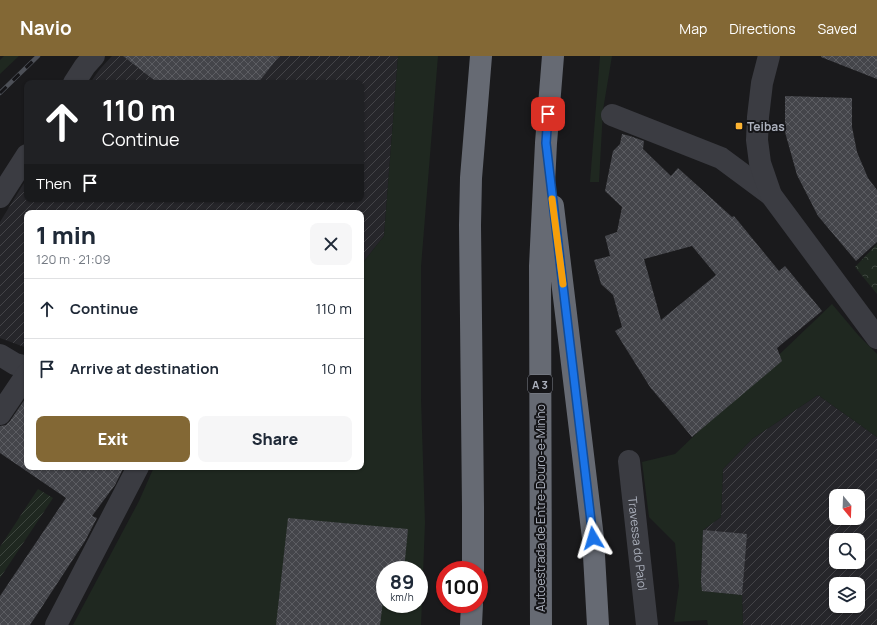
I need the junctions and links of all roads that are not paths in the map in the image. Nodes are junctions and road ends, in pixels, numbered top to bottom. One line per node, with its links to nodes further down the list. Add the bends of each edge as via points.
1 (94, 56): 5 (street)
2 (481, 56): 18 (highway, via 471,178 470,225)
3 (553, 56): 7 (highway, Autoestrada de Entre-Douro-e-Minho / A 3)
4 (769, 56): 9 (street, via 762,83 757,140 760,163)
5 (76, 80)
6 (612, 115): 9 (street, via 721,158)
7 (546, 143): 22 (highway, Autoestrada de Entre-Douro-e-Minho / A 3, via 540,266); 23 (highway, via 593,538)
8 (24, 160): 10 (street)
9 (770, 194): 11 (street)
10 (0, 197)
11 (877, 338)
12 (0, 355): 13 (street)
13 (24, 367)
14 (24, 378): 15 (street)
15 (0, 414)
16 (629, 462): 24 (street, Travessa do Paiol)
17 (136, 470): 20 (street)
18 (473, 561)
19 (472, 613): 21 (highway)
20 (56, 625)
21 (471, 625)
22 (541, 625)
23 (598, 625)
24 (647, 625)

